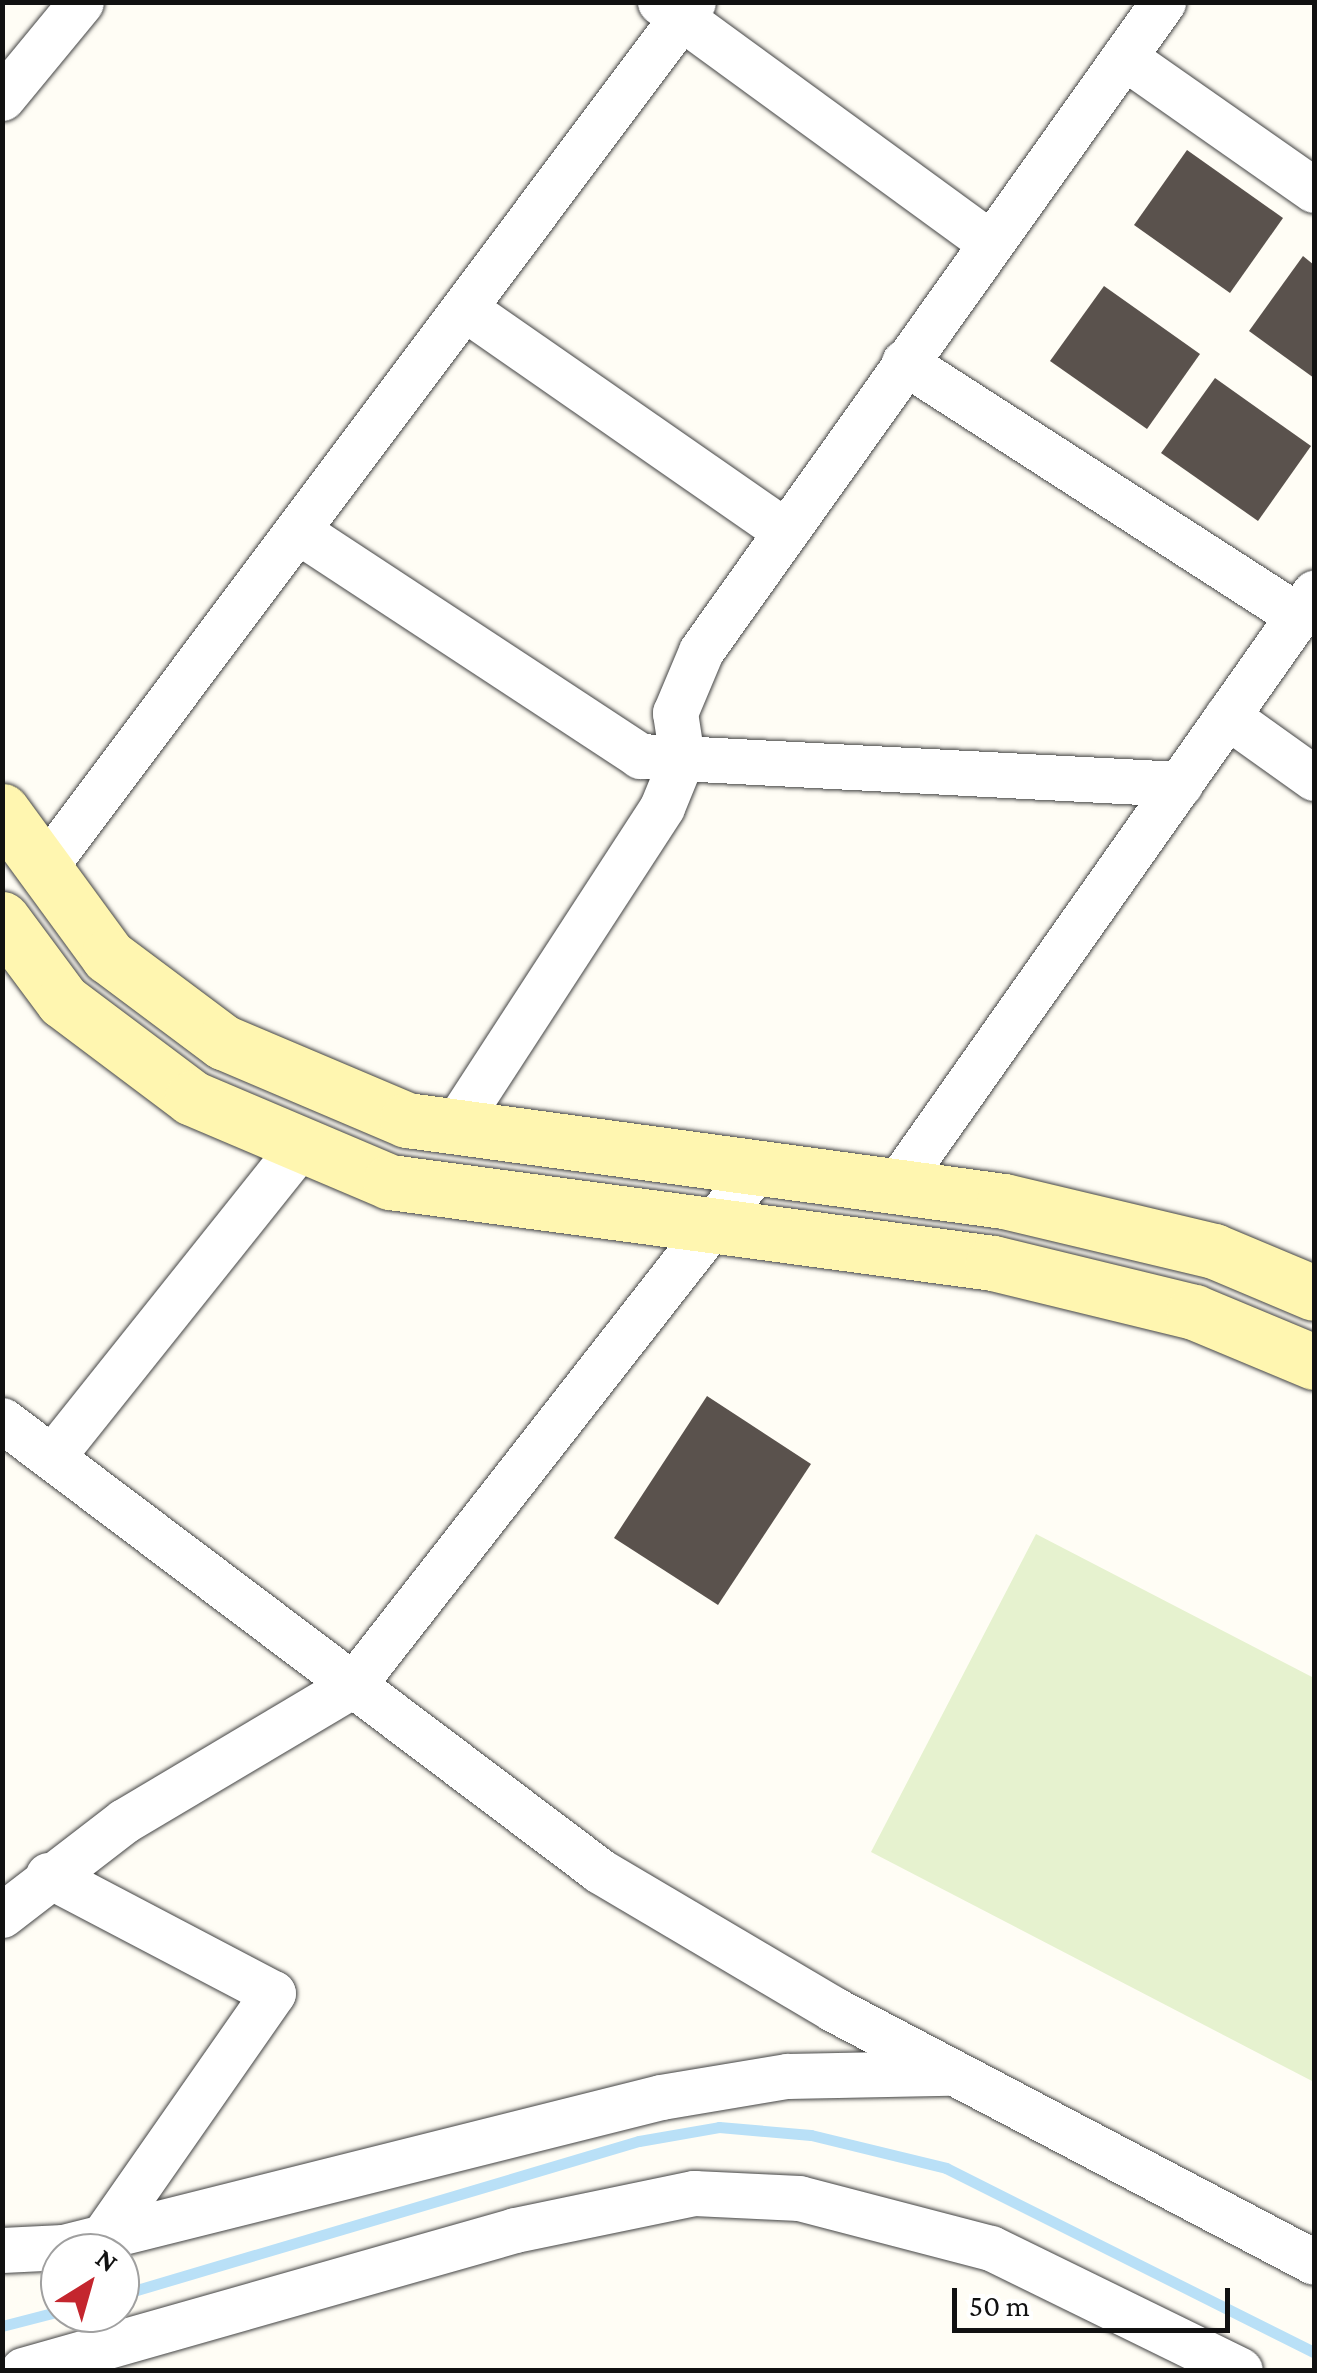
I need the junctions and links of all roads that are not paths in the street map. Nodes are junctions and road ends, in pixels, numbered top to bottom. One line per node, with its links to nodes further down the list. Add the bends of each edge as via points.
1 (81, 2): 5 (street)
2 (1163, 2): 4 (street)
3 (678, 8): 7 (street); 8 (street)
4 (1124, 56): 6 (street); 7 (street)
5 (2, 98)
6 (1314, 190)
7 (989, 242): 9 (street)
8 (467, 310): 10 (street); 11 (street)
9 (904, 362): 10 (street); 12 (street)
10 (785, 530): 14 (street, via 700,651 675,712)
11 (301, 533): 14 (street, via 640,756); 18 (street)
12 (1306, 605): 13 (street)
13 (1228, 716): 15 (street); 16 (street)
14 (682, 758): 16 (street); 20 (street, via 662,807)
15 (1314, 778)
16 (1180, 784): 23 (street)
17 (2, 811): 18 (main road)
18 (44, 868): 20 (main road, via 108,956 223,1042 407,1120)
19 (2, 919): 21 (main road, via 62,1001 192,1098)
20 (455, 1126): 22 (main road)
21 (302, 1144): 24 (main road, via 390,1182); 28 (street)
22 (758, 1168): 23 (main road); 24 (street)
23 (896, 1186): 25 (main road, via 1004,1201 1214,1251)
24 (711, 1225): 26 (main road, via 993,1263 1194,1312); 29 (street)
25 (1314, 1293)
26 (1314, 1362)
27 (2, 1420): 28 (street)
28 (52, 1458): 29 (street)
29 (353, 1685): 30 (street, via 124,1820); 31 (street, via 600,1870)
30 (17, 1895): 32 (street, via 274,1994)
31 (954, 2073): 33 (street, via 787,2076 661,2098); 36 (street)
32 (106, 2233)
33 (119, 2233)
34 (40, 2245): 35 (street)
35 (2, 2250)
36 (1314, 2262)
37 (23, 2370): 38 (street, via 515,2230 694,2192 799,2198 990,2248)
38 (1240, 2370)

